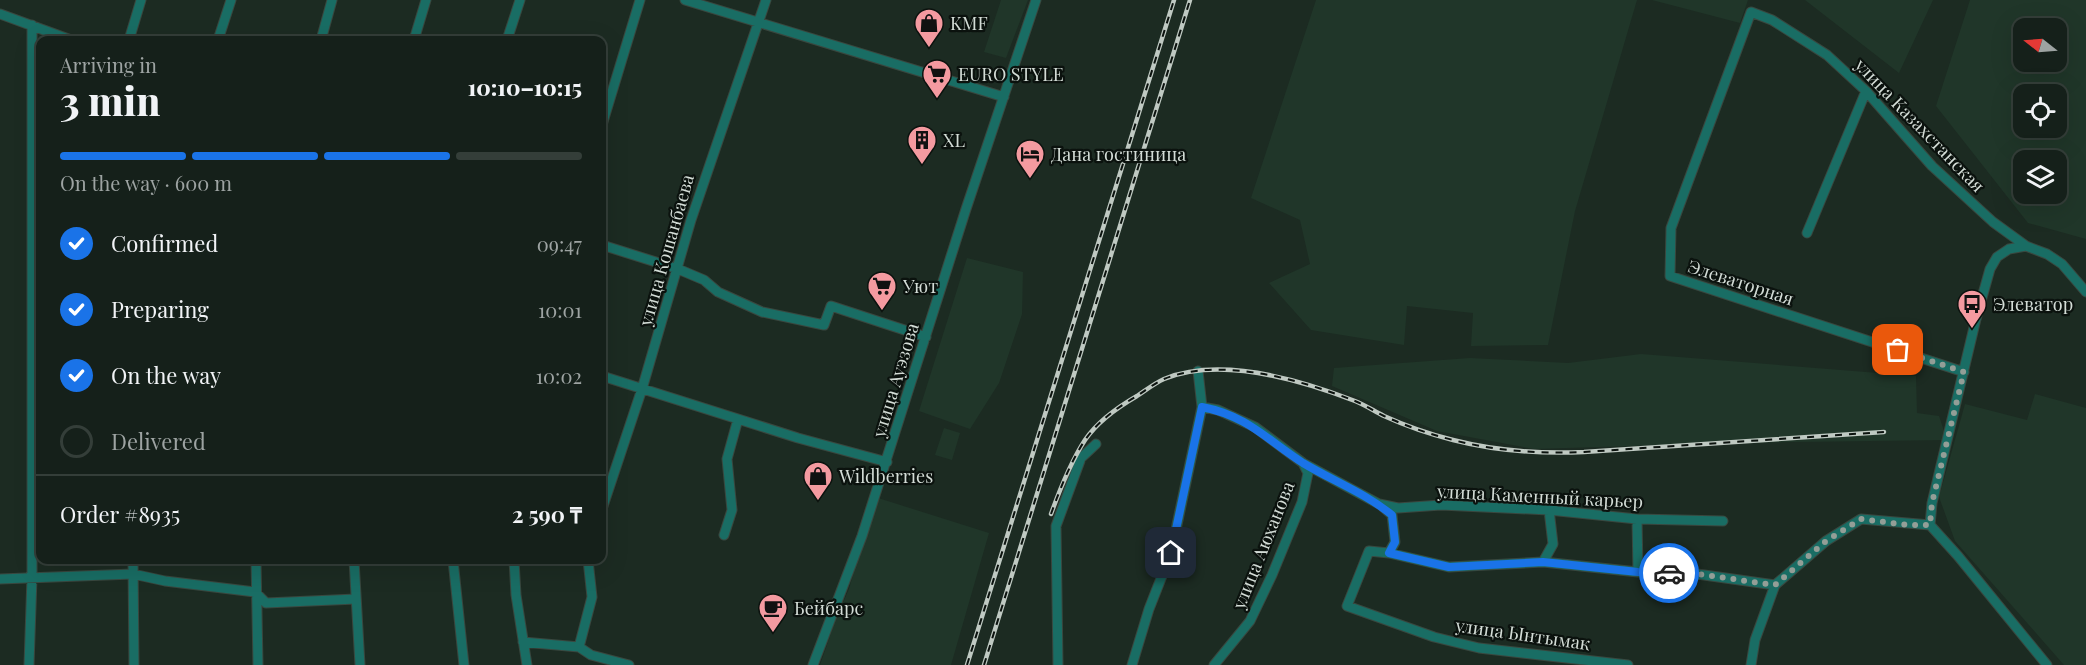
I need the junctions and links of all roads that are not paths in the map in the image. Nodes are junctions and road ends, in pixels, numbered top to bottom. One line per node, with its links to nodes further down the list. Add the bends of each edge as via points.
1 (141, 0): 15 (street)
2 (231, 0): 16 (street)
3 (332, 0): 17 (street)
4 (426, 0): 18 (street)
5 (520, 0): 19 (street)
6 (640, 0): 22 (street)
7 (685, 0): 12 (street)
8 (766, 0): 12 (street, улица Кошанбаева)
9 (1036, 0): 21 (street, улица Ауэзова)
10 (1751, 12): 20 (street, улица Казахстанская, via 1772,20 1827,55); 30 (street, Элеваторная, via 1671,228 1670,276)
11 (0, 14): 13 (street)
12 (758, 21): 21 (street); 26 (street, улица Кошанбаева)
13 (32, 25): 14 (street); 55 (street)
14 (61, 36)
15 (130, 36)
16 (219, 36)
17 (322, 36)
18 (415, 36)
19 (508, 36)
20 (1866, 92): 23 (street); 25 (street, улица Казахстанская, via 1932,166 1993,222)
21 (1004, 97): 28 (street, улица Ауэзова)
22 (606, 112)
23 (1807, 233)
24 (606, 246): 26 (street)
25 (2026, 246): 27 (street, улица Казахстанская, via 2062,264); 30 (street, via 2008,249 1990,269)
26 (678, 269): 28 (street, via 762,312 824,325 831,306); 32 (street, улица Кошанбаева)
27 (2086, 292)
28 (926, 337): 36 (street, улица Ауэзова)
29 (1198, 371): 33 (street)
30 (1964, 372): 43 (street)
31 (606, 377): 32 (street)
32 (642, 389): 34 (street); 38 (street, улица Кошанбаева)
33 (1202, 407): 37 (street, улица Каменный карьер, via 1255,427); 71 (street, via 1171,553)
34 (738, 419): 36 (street); 44 (street, via 727,459 732,510)
35 (1096, 444): 70 (street, via 1081,458 1056,526)
36 (887, 462): 69 (street, улица Ауэзова)
37 (1303, 463): 39 (street, улица Каменный карьер); 72 (street, улица Аюханова, via 1308,473 1302,502 1272,575 1250,621)
38 (606, 497)
39 (1379, 504): 40 (street, улица Каменный карьер, via 1398,508 1441,505); 45 (street, via 1392,515 1395,542)
40 (1549, 510): 41 (street, улица Каменный карьер); 46 (street, via 1553,544)
41 (1637, 519): 42 (street, улица Каменный карьер); 53 (street)
42 (1723, 521)
43 (1930, 525): 57 (street, via 1861,519 1826,541); 75 (street)
44 (724, 535)
45 (1389, 553): 46 (street, via 1449,567); 73 (street, улица Ынтымак, via 1370,551 1347,606 1434,637 1479,648)
46 (1543, 562): 53 (street)
47 (133, 564): 54 (street)
48 (256, 564): 58 (street)
49 (354, 564): 59 (street)
50 (453, 564): 66 (street)
51 (514, 564): 60 (street)
52 (588, 564): 61 (street, via 592,597)
53 (1638, 572): 57 (street, via 1690,573)
54 (133, 574): 55 (street); 58 (street); 63 (street)
55 (32, 577): 56 (street); 62 (street)
56 (0, 579)
57 (1775, 585): 74 (street, via 1755,640)
58 (255, 592): 59 (street, via 266,603); 64 (street)
59 (356, 599): 65 (street)
60 (523, 642): 61 (street); 67 (street)
61 (579, 647): 68 (street, via 591,656)
62 (29, 665)
63 (134, 665)
64 (258, 665)
65 (360, 665)
66 (464, 665)
67 (527, 665)
68 (629, 665)
69 (813, 665)
70 (1058, 665)
71 (1132, 665)
72 (1214, 665)
73 (1628, 665)
74 (1751, 665)
75 (2047, 665)

